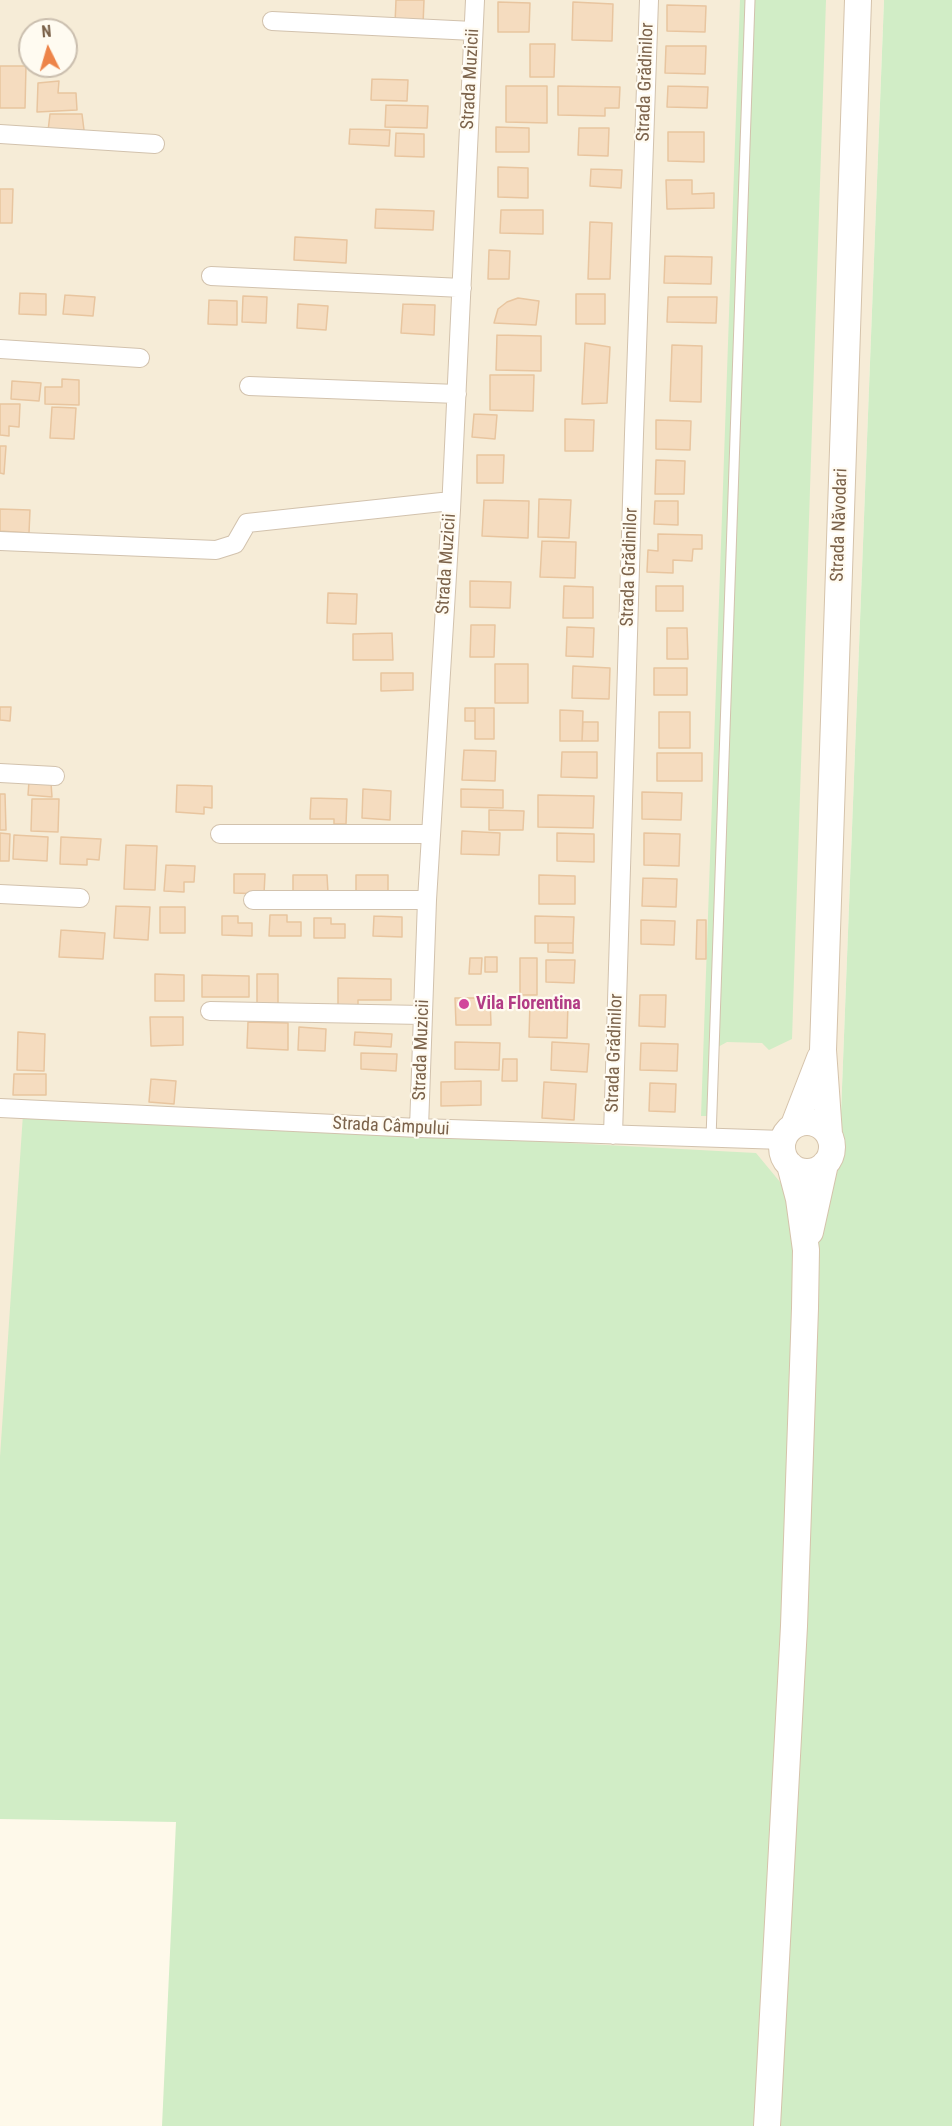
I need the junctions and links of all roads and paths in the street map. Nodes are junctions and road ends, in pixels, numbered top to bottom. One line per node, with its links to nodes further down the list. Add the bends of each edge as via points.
1 (475, 0): 6 (street, Strada Muzicii)
2 (650, 0): 32 (street, Strada Grădinilor)
3 (750, 0): 33 (lane)
4 (858, 0): 27 (main road, Strada Năvodari)
5 (272, 21): 6 (street)
6 (473, 31): 10 (street, Strada Muzicii)
7 (0, 134): 8 (street)
8 (155, 144)
9 (211, 276): 10 (street)
10 (462, 288): 14 (street, Strada Muzicii)
11 (0, 349): 12 (street)
12 (140, 358)
13 (249, 387): 14 (street)
14 (457, 394): 15 (street, Strada Muzicii)
15 (451, 501): 16 (street, via 248,523 235,544 216,550); 20 (street, Strada Muzicii)
16 (0, 541)
17 (0, 773): 18 (street)
18 (55, 776)
19 (220, 834): 20 (street)
20 (430, 834): 24 (street, Strada Muzicii)
21 (0, 894): 22 (street)
22 (80, 898)
23 (253, 900): 24 (street)
24 (427, 900): 26 (street, Strada Muzicii)
25 (210, 1011): 26 (street)
26 (423, 1015): 29 (street, Strada Muzicii)
27 (823, 1050): 30 (main road, Strada Năvodari); 31 (main road, Strada Năvodari)
28 (0, 1108): 29 (street, Strada Câmpului)
29 (419, 1128): 32 (street, Strada Câmpului)
30 (788, 1133): 31 (main road, via 809,1121); 33 (street, Strada Câmpului); 35 (main road, via 782,1151)
31 (829, 1134): 34 (main road, via 832,1150)
32 (613, 1135): 33 (street, Strada Câmpului)
33 (711, 1138)
34 (825, 1164): 35 (main road, via 810,1172); 36 (main road)
35 (790, 1165): 36 (main road)
36 (806, 1250): 37 (main road, via 794,1626)
37 (767, 2126)

